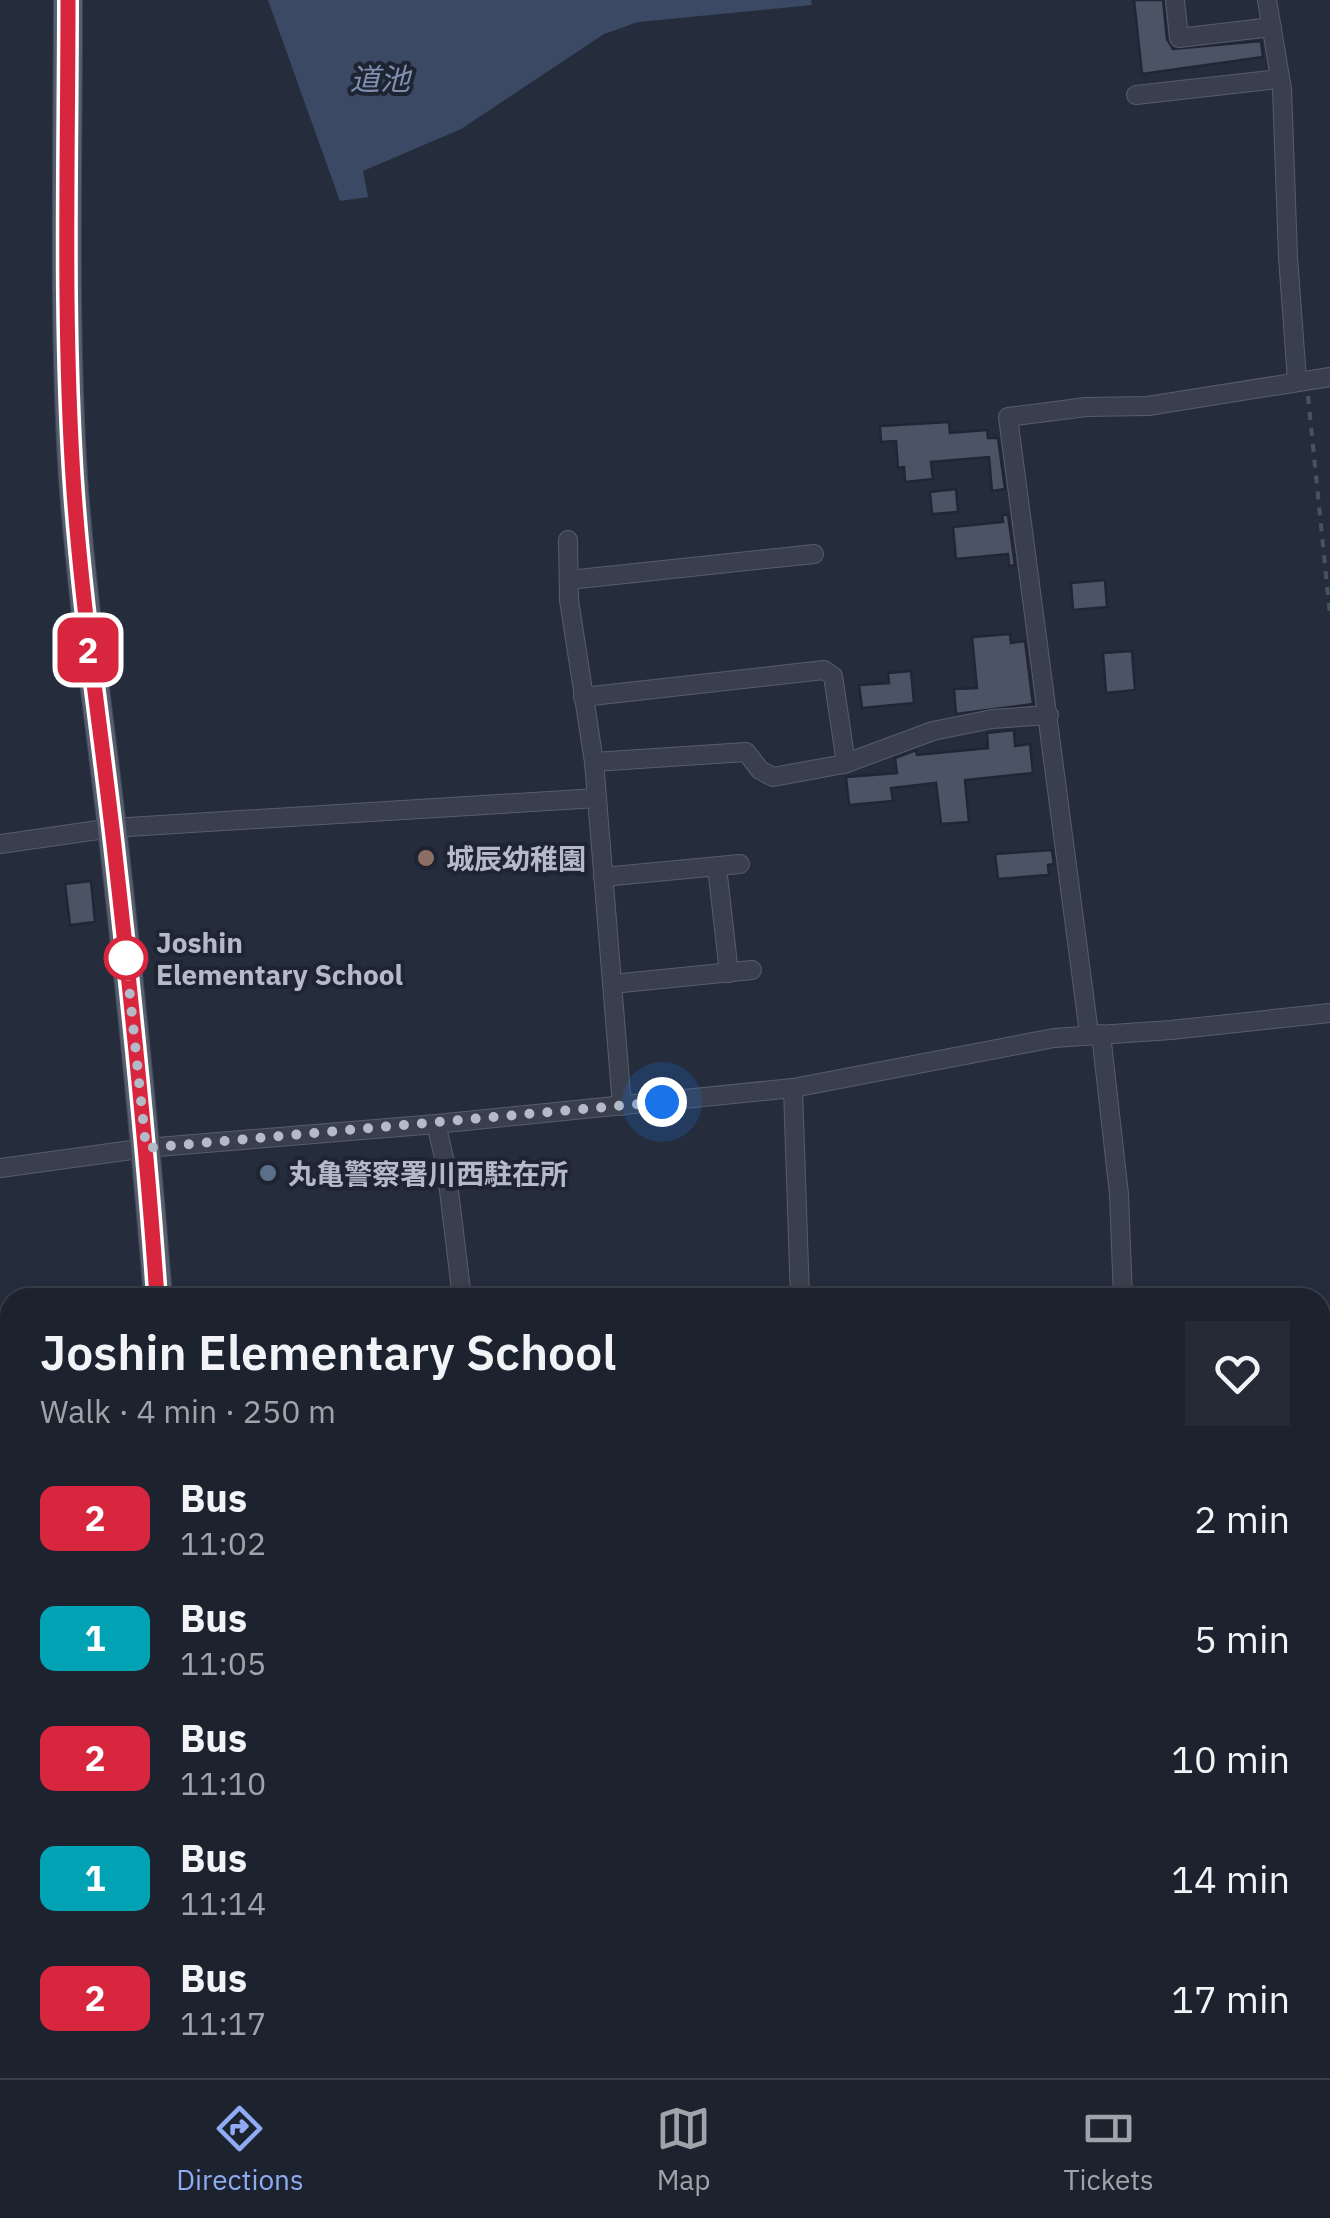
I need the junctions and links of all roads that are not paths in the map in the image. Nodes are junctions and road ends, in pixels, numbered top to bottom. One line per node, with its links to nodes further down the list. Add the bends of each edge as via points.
1 (68, 0): 17 (main road, via 73,474)
2 (1175, 0): 4 (street, via 1180,38)
3 (1267, 0): 4 (street)
4 (1272, 27): 5 (street)
5 (1279, 79): 6 (street); 8 (street)
6 (1136, 95)
7 (1330, 377): 8 (street)
8 (1297, 380): 13 (street, via 1148,406 1008,417)
9 (568, 540): 11 (street)
10 (814, 554): 11 (street)
11 (568, 580): 12 (street)
12 (583, 697): 14 (street); 15 (street, via 824,670 833,676)
13 (1049, 715): 15 (street, via 933,731); 26 (street, via 1066,877)
14 (594, 762): 15 (street, via 746,752 772,777); 16 (street)
15 (846, 763)
16 (597, 798): 17 (street); 21 (street)
17 (112, 828): 18 (street); 30 (main road)
18 (0, 844)
19 (740, 864): 20 (street)
20 (717, 867): 21 (street); 23 (street)
21 (603, 878): 24 (street)
22 (752, 970): 23 (street)
23 (729, 973): 24 (street)
24 (612, 984): 28 (street)
25 (1330, 1013): 26 (street)
26 (1095, 1034): 27 (street); 35 (street, via 1119,1194)
27 (793, 1088): 28 (street); 34 (street)
28 (622, 1106): 29 (street)
29 (436, 1124): 30 (street); 33 (street)
30 (146, 1148): 31 (street); 32 (main road)
31 (0, 1168)
32 (157, 1288)
33 (461, 1288)
34 (800, 1288)
35 (1123, 1288)

